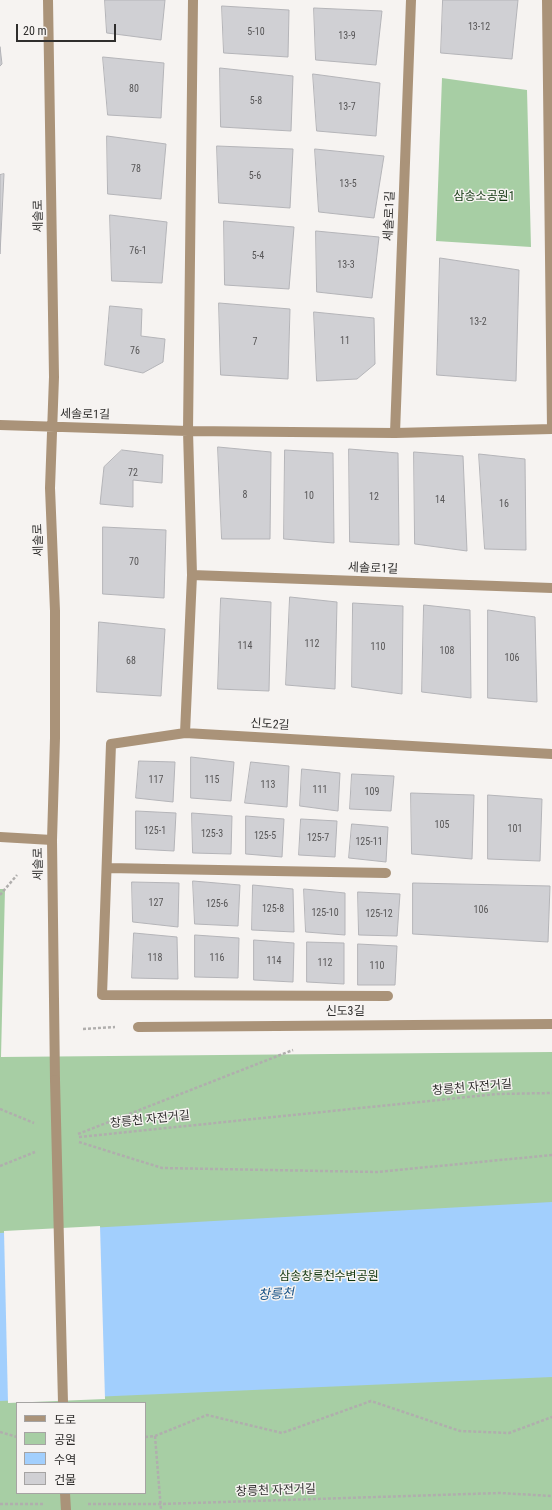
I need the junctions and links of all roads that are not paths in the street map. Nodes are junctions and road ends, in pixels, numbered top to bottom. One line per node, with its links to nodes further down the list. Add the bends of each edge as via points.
1 (48, 0): 6 (street, 세솔로)
2 (193, 0): 8 (street)
3 (411, 0): 9 (street, 세솔로1길)
4 (547, 0): 7 (street)
5 (0, 425): 6 (street, 세솔로1길)
6 (54, 428): 8 (street, 세솔로1길); 15 (street, 세솔로, via 50,488 55,611)
7 (552, 429): 9 (street, 세솔로1길)
8 (188, 431): 9 (street, 세솔로1길); 10 (street)
9 (395, 433)
10 (192, 576): 11 (street, 세솔로1길); 12 (street)
11 (552, 588)
12 (185, 733): 13 (street, 신도2길); 16 (street, 신도2길, via 112,744)
13 (552, 754)
14 (0, 837): 15 (street)
15 (52, 840): 22 (street, 세솔로, bridge, via 54,1080)
16 (107, 868): 17 (street); 18 (street, 신도2길)
17 (386, 873)
18 (102, 995): 19 (street, 신도3길)
19 (388, 996)
20 (552, 1024): 21 (street, 신도3길)
21 (138, 1026)
22 (63, 1402)
23 (65, 1494): 24 (street, bridge)
24 (66, 1510)

